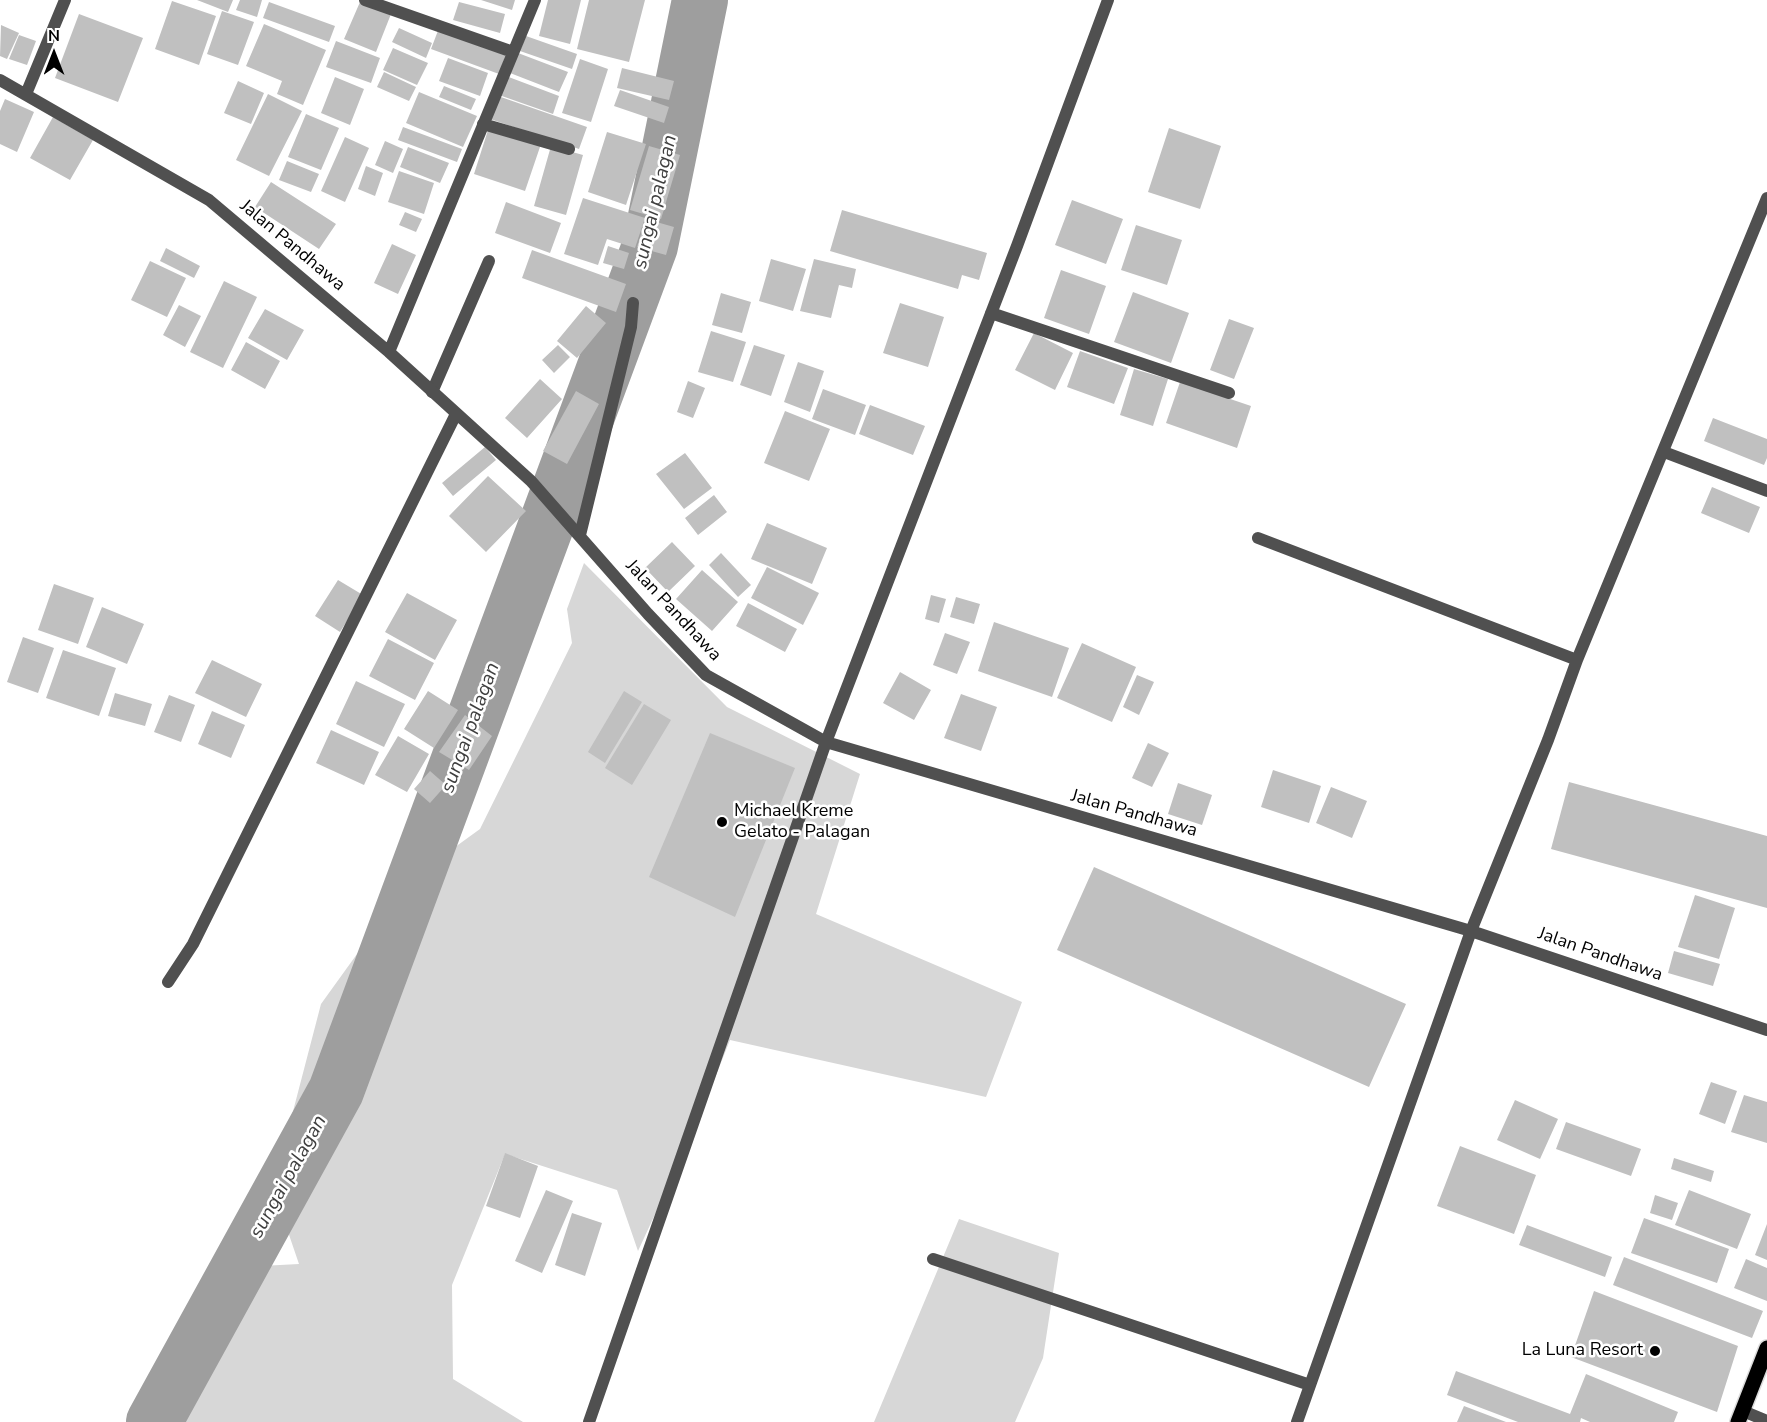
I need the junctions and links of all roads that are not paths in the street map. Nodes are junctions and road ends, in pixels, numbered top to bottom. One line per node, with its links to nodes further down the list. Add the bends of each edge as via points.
1 (65, 0): 7 (street)
2 (365, 0): 5 (street)
3 (535, 0): 5 (street)
4 (1107, 0): 13 (street)
5 (513, 52): 8 (street)
6 (0, 80): 7 (street, Jalan Pandhawa)
7 (26, 94): 14 (street, Jalan Pandhawa, via 209,200)
8 (483, 124): 9 (street); 14 (street)
9 (569, 150)
10 (1767, 198): 18 (street)
11 (489, 261): 15 (street)
12 (633, 303): 20 (street, via 632,327)
13 (992, 313): 16 (street); 23 (street)
14 (389, 352): 15 (street, Jalan Pandhawa)
15 (432, 392): 17 (street, Jalan Pandhawa)
16 (1229, 393)
17 (456, 414): 20 (street, Jalan Pandhawa, via 531,481); 25 (street, via 193,944)
18 (1664, 452): 19 (street); 22 (street)
19 (1767, 491)
20 (580, 536): 23 (street, Jalan Pandhawa, via 706,675)
21 (1258, 537): 22 (street)
22 (1577, 660): 24 (street)
23 (826, 742): 24 (street, Jalan Pandhawa); 32 (street)
24 (1471, 931): 26 (street, Jalan Pandhawa); 29 (street)
25 (168, 982)
26 (1767, 1030)
27 (933, 1259): 29 (street)
28 (1767, 1348): 30 (main road)
29 (1310, 1385): 33 (street)
30 (1740, 1416): 31 (street)
31 (1767, 1421)
32 (589, 1422)
33 (1297, 1422)

